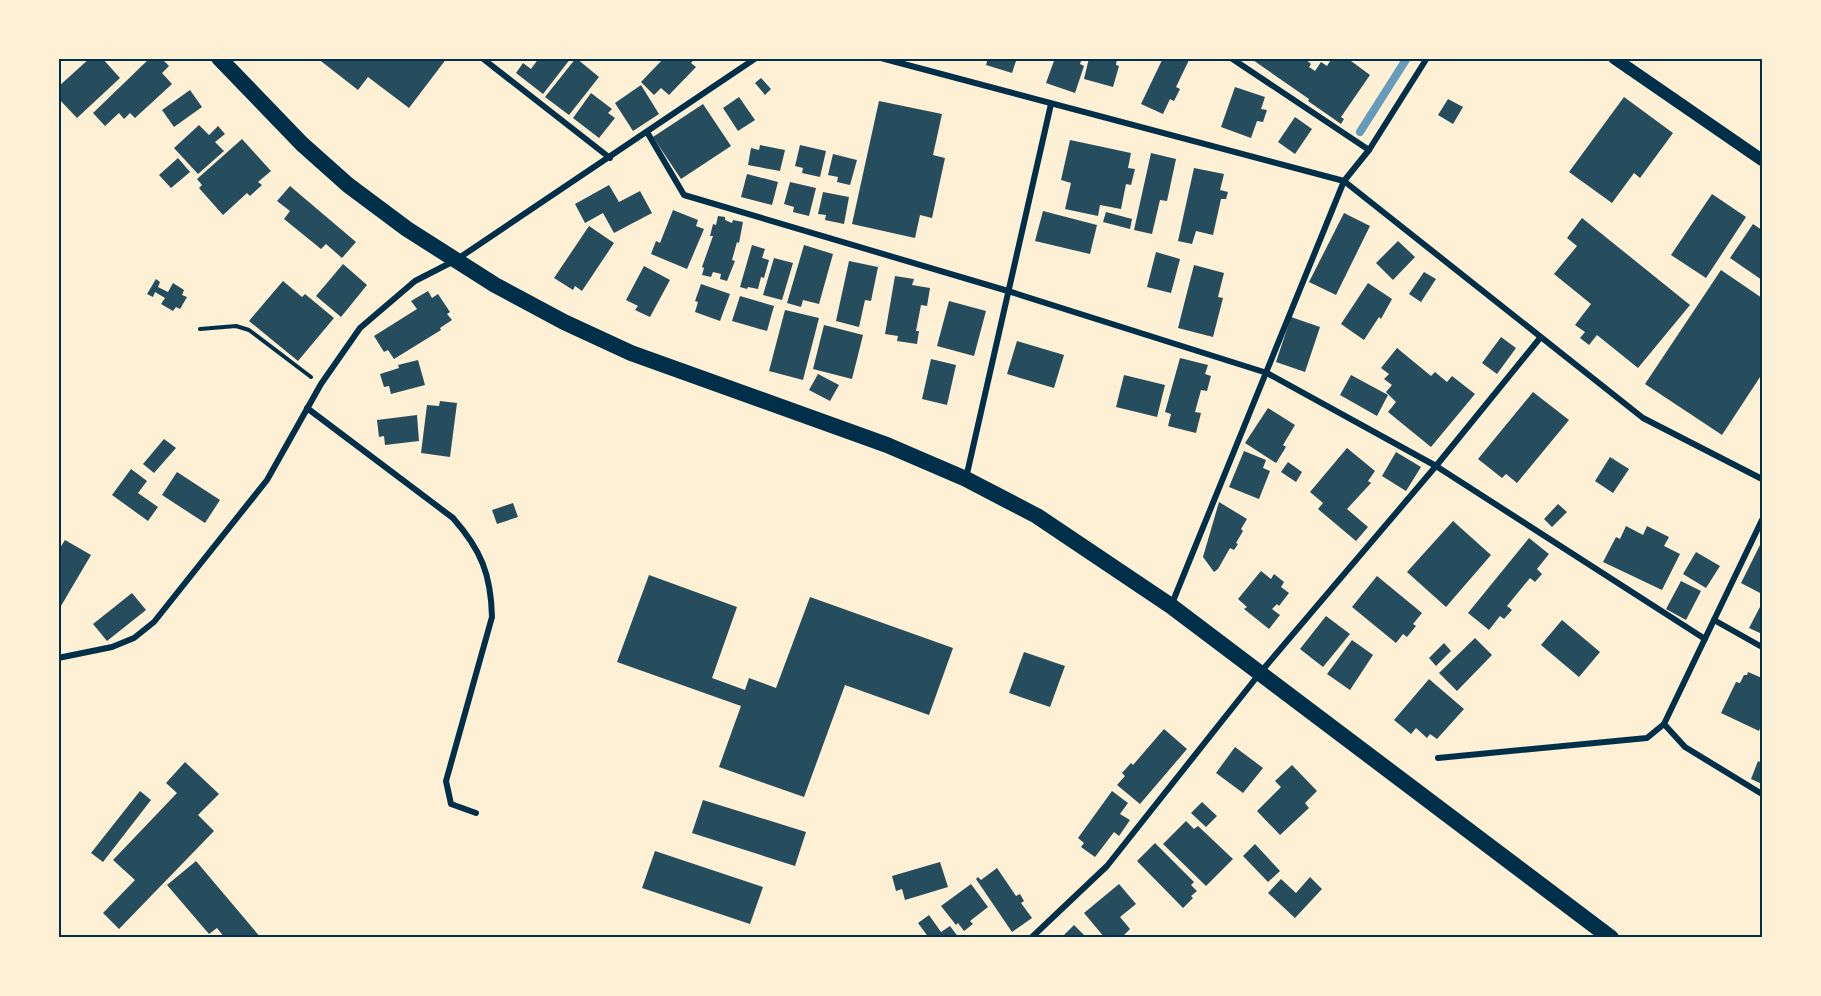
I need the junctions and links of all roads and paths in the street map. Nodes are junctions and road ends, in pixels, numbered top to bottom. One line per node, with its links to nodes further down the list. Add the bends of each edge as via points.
1 (219, 58): 14 (highway, via 302,144 348,185)
2 (482, 58): 11 (street)
3 (756, 58): 9 (street)
4 (881, 58): 8 (street)
5 (1231, 58): 10 (street)
6 (1427, 58): 10 (street)
7 (1614, 58): 12 (main road)
8 (1051, 104): 13 (street); 15 (street)
9 (647, 132): 11 (street); 15 (street, via 684,195)
10 (1369, 150): 13 (street)
11 (610, 159): 14 (street)
12 (1762, 160)
13 (1344, 181): 17 (street); 18 (street)
14 (456, 260): 19 (street, via 415,281 360,328); 22 (highway, via 564,322 631,353 887,445)
15 (1008, 291): 18 (street); 22 (street)
16 (200, 329): 19 (path, via 236,326 249,330)
17 (1540, 338): 21 (street); 23 (street, via 1643,418)
18 (1268, 373): 21 (street); 25 (street)
19 (321, 384): 20 (street)
20 (307, 408): 29 (street, via 267,480 154,622 134,638 112,647); 34 (street, via 453,518 482,561 492,590 492,617 447,781 450,804)
21 (1436, 466): 27 (street); 30 (street)
22 (966, 479): 25 (highway, via 1037,516)
23 (1762, 479)
24 (1762, 519): 26 (street)
25 (1171, 606): 30 (highway)
26 (1714, 620): 27 (street); 28 (street)
27 (1705, 639): 31 (street)
28 (1762, 647)
29 (58, 658)
30 (1260, 673): 35 (street, via 1107,866); 36 (highway)
31 (1664, 724): 32 (street, via 1647,738); 33 (street, via 1685,747)
32 (1438, 758)
33 (1762, 794)
34 (476, 813)
35 (1031, 938)
36 (1611, 938)

